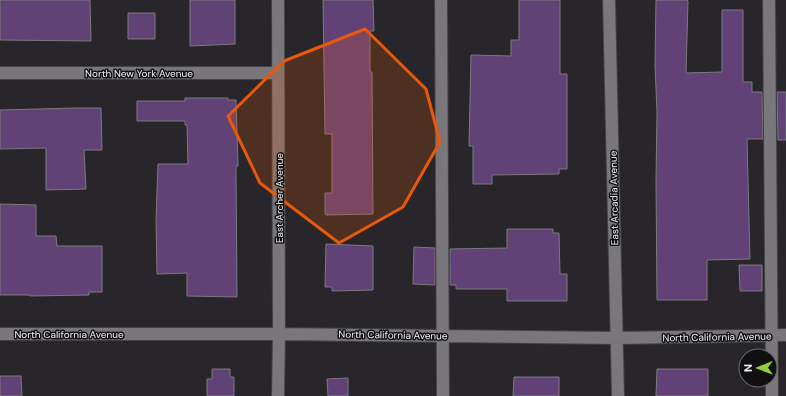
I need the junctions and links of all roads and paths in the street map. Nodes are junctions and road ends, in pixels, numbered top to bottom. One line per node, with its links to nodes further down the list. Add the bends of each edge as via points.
1 (278, 0): 6 (street, East Archer Avenue)
2 (441, 0): 9 (street)
3 (609, 0): 12 (street, East Arcadia Avenue)
4 (769, 0): 10 (street)
5 (0, 73): 6 (street, North New York Avenue)
6 (278, 73): 8 (street, East Archer Avenue)
7 (0, 334): 8 (street, North California Avenue)
8 (279, 334): 9 (street, North California Avenue); 13 (street, East Archer Avenue)
9 (443, 336): 12 (street, North California Avenue); 14 (street)
10 (772, 336): 11 (street, North California Avenue); 12 (street, North California Avenue); 16 (street)
11 (786, 336)
12 (617, 338): 15 (street, East Arcadia Avenue)
13 (278, 396)
14 (443, 396)
15 (618, 396)
16 (772, 396)

